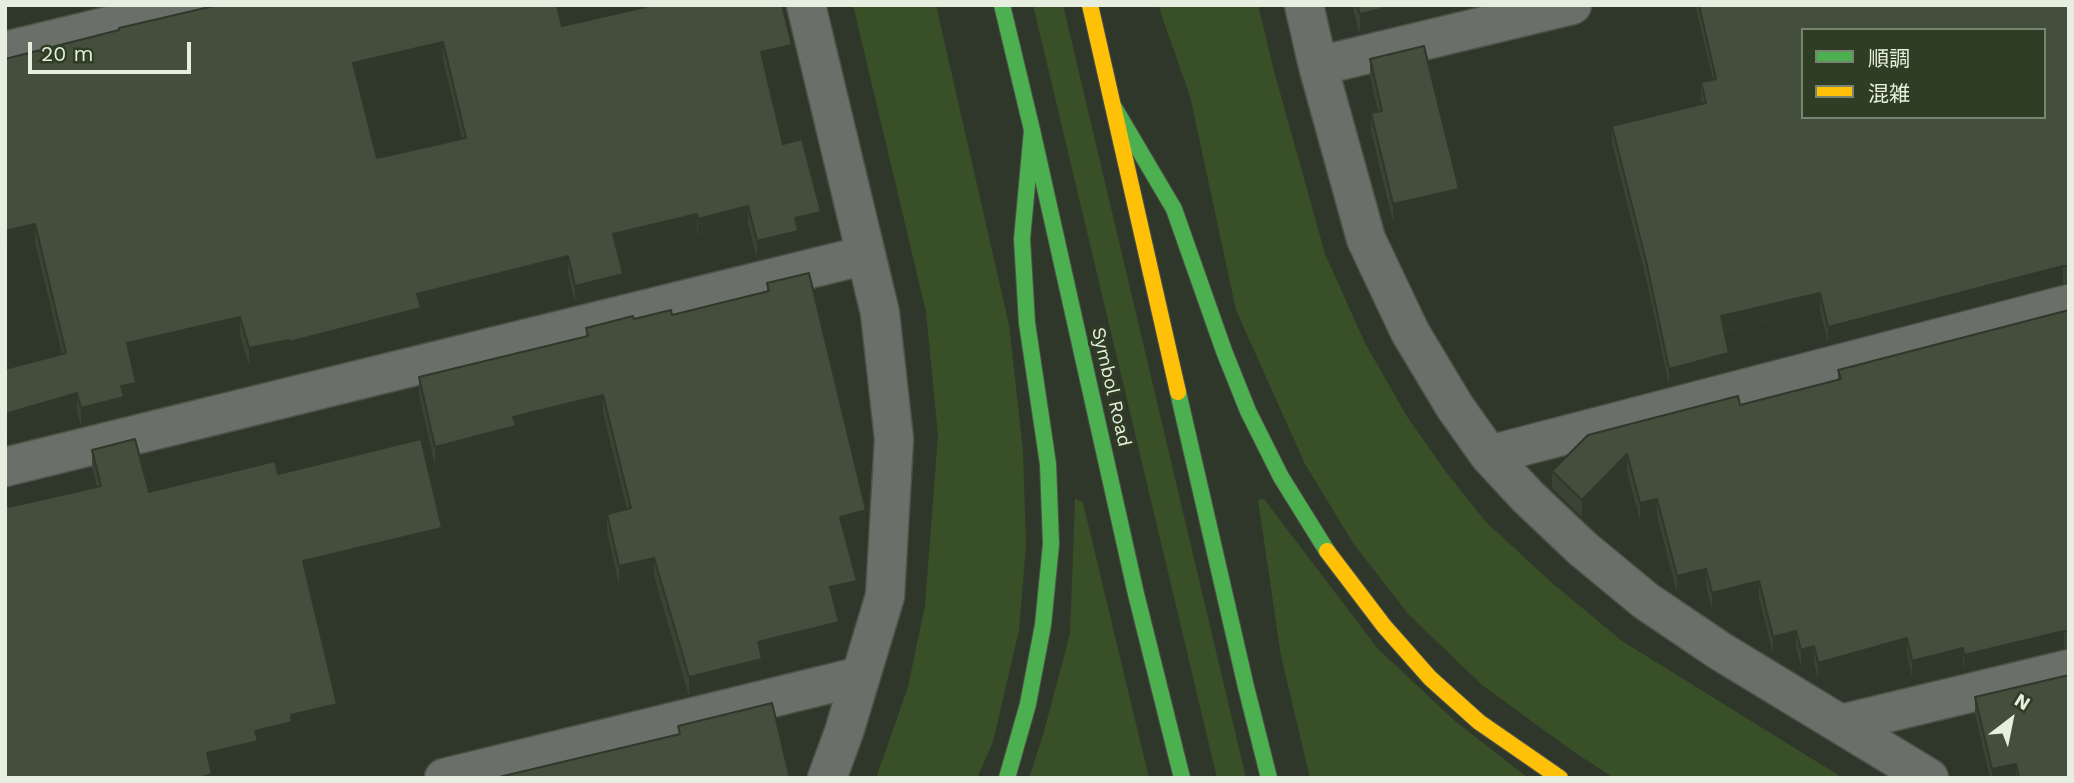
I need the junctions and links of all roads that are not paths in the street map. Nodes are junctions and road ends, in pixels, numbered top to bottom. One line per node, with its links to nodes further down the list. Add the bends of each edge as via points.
1 (196, 5): 7 (street)
2 (806, 5): 11 (street)
3 (1002, 5): 10 (main road, Symbol Road)
4 (1090, 5): 9 (main road)
5 (1304, 5): 8 (street)
6 (1572, 5): 8 (street)
7 (5, 51)
8 (1318, 66): 13 (street, via 1366,239 1410,332)
9 (1115, 109): 22 (main road); 23 (main road, via 1174,209 1248,411 1281,477 1331,558 1430,678 1479,722)
10 (1032, 130): 20 (main road, via 1022,239 1027,323 1048,464 1051,544 1043,625); 21 (main road, Symbol Road)
11 (866, 255): 14 (street); 16 (street, via 880,313 894,439 885,596)
12 (2069, 304): 13 (street)
13 (1489, 455): 17 (street, via 1583,550 1646,601 1720,652)
14 (5, 467)
15 (2069, 669): 17 (street)
16 (861, 676): 18 (street); 19 (street)
17 (1841, 724): 24 (street)
18 (444, 778)
19 (827, 778)
20 (1007, 778)
21 (1182, 778)
22 (1269, 778)
23 (1560, 778)
24 (1929, 778)

